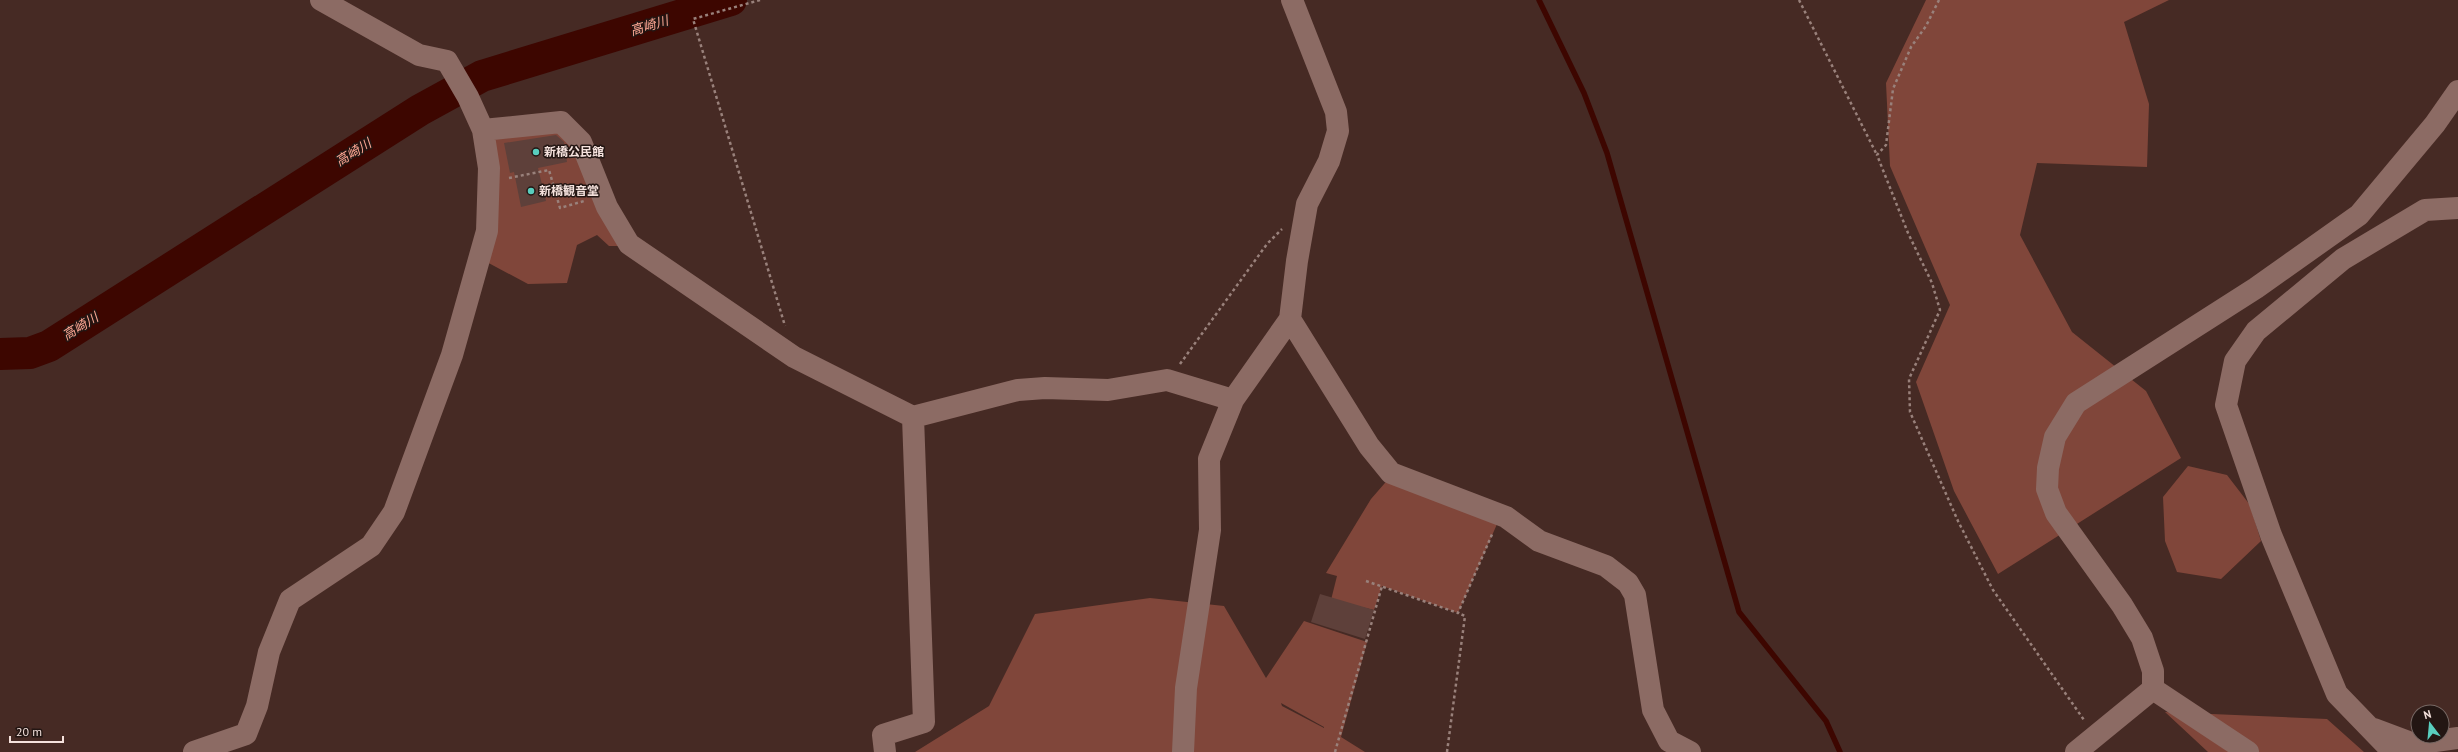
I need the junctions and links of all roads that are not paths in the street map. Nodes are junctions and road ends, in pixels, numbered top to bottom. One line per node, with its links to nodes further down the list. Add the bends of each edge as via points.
1 (321, 0): 4 (street, via 419,55 447,61)
2 (1292, 0): 6 (street, via 1336,112 1338,131 1329,161 1307,204)
3 (2458, 91): 9 (street, via 2435,124 2359,215 2256,288 2076,403 2055,437 2048,468 2048,489 2056,513 2122,604 2142,638 2153,671)
4 (483, 130): 8 (street, via 561,122 581,142 606,207 629,244 794,357); 12 (street, via 489,168 487,231 452,355 394,512 371,546 290,600 269,652 257,706 246,734)
5 (2458, 208): 10 (street, via 2425,210 2343,258 2256,331 2235,361 2226,405 2271,535 2337,694)
6 (1290, 319): 7 (street); 15 (street, via 1368,446 1391,473 1501,515 1539,541 1606,566 1628,583 1635,595 1653,710 1669,741)
7 (1233, 400): 8 (street, via 1167,380 1108,390 1018,390); 14 (street, via 1209,459 1210,530 1186,688)
8 (913, 417): 13 (street, via 924,722 883,736)
9 (2153, 689): 16 (street); 17 (street)
10 (2368, 728): 11 (street, via 2414,744); 18 (street)
11 (2458, 738)
12 (194, 752)
13 (885, 752)
14 (1183, 752)
15 (1690, 752)
16 (2076, 752)
17 (2248, 752)
18 (2393, 752)

